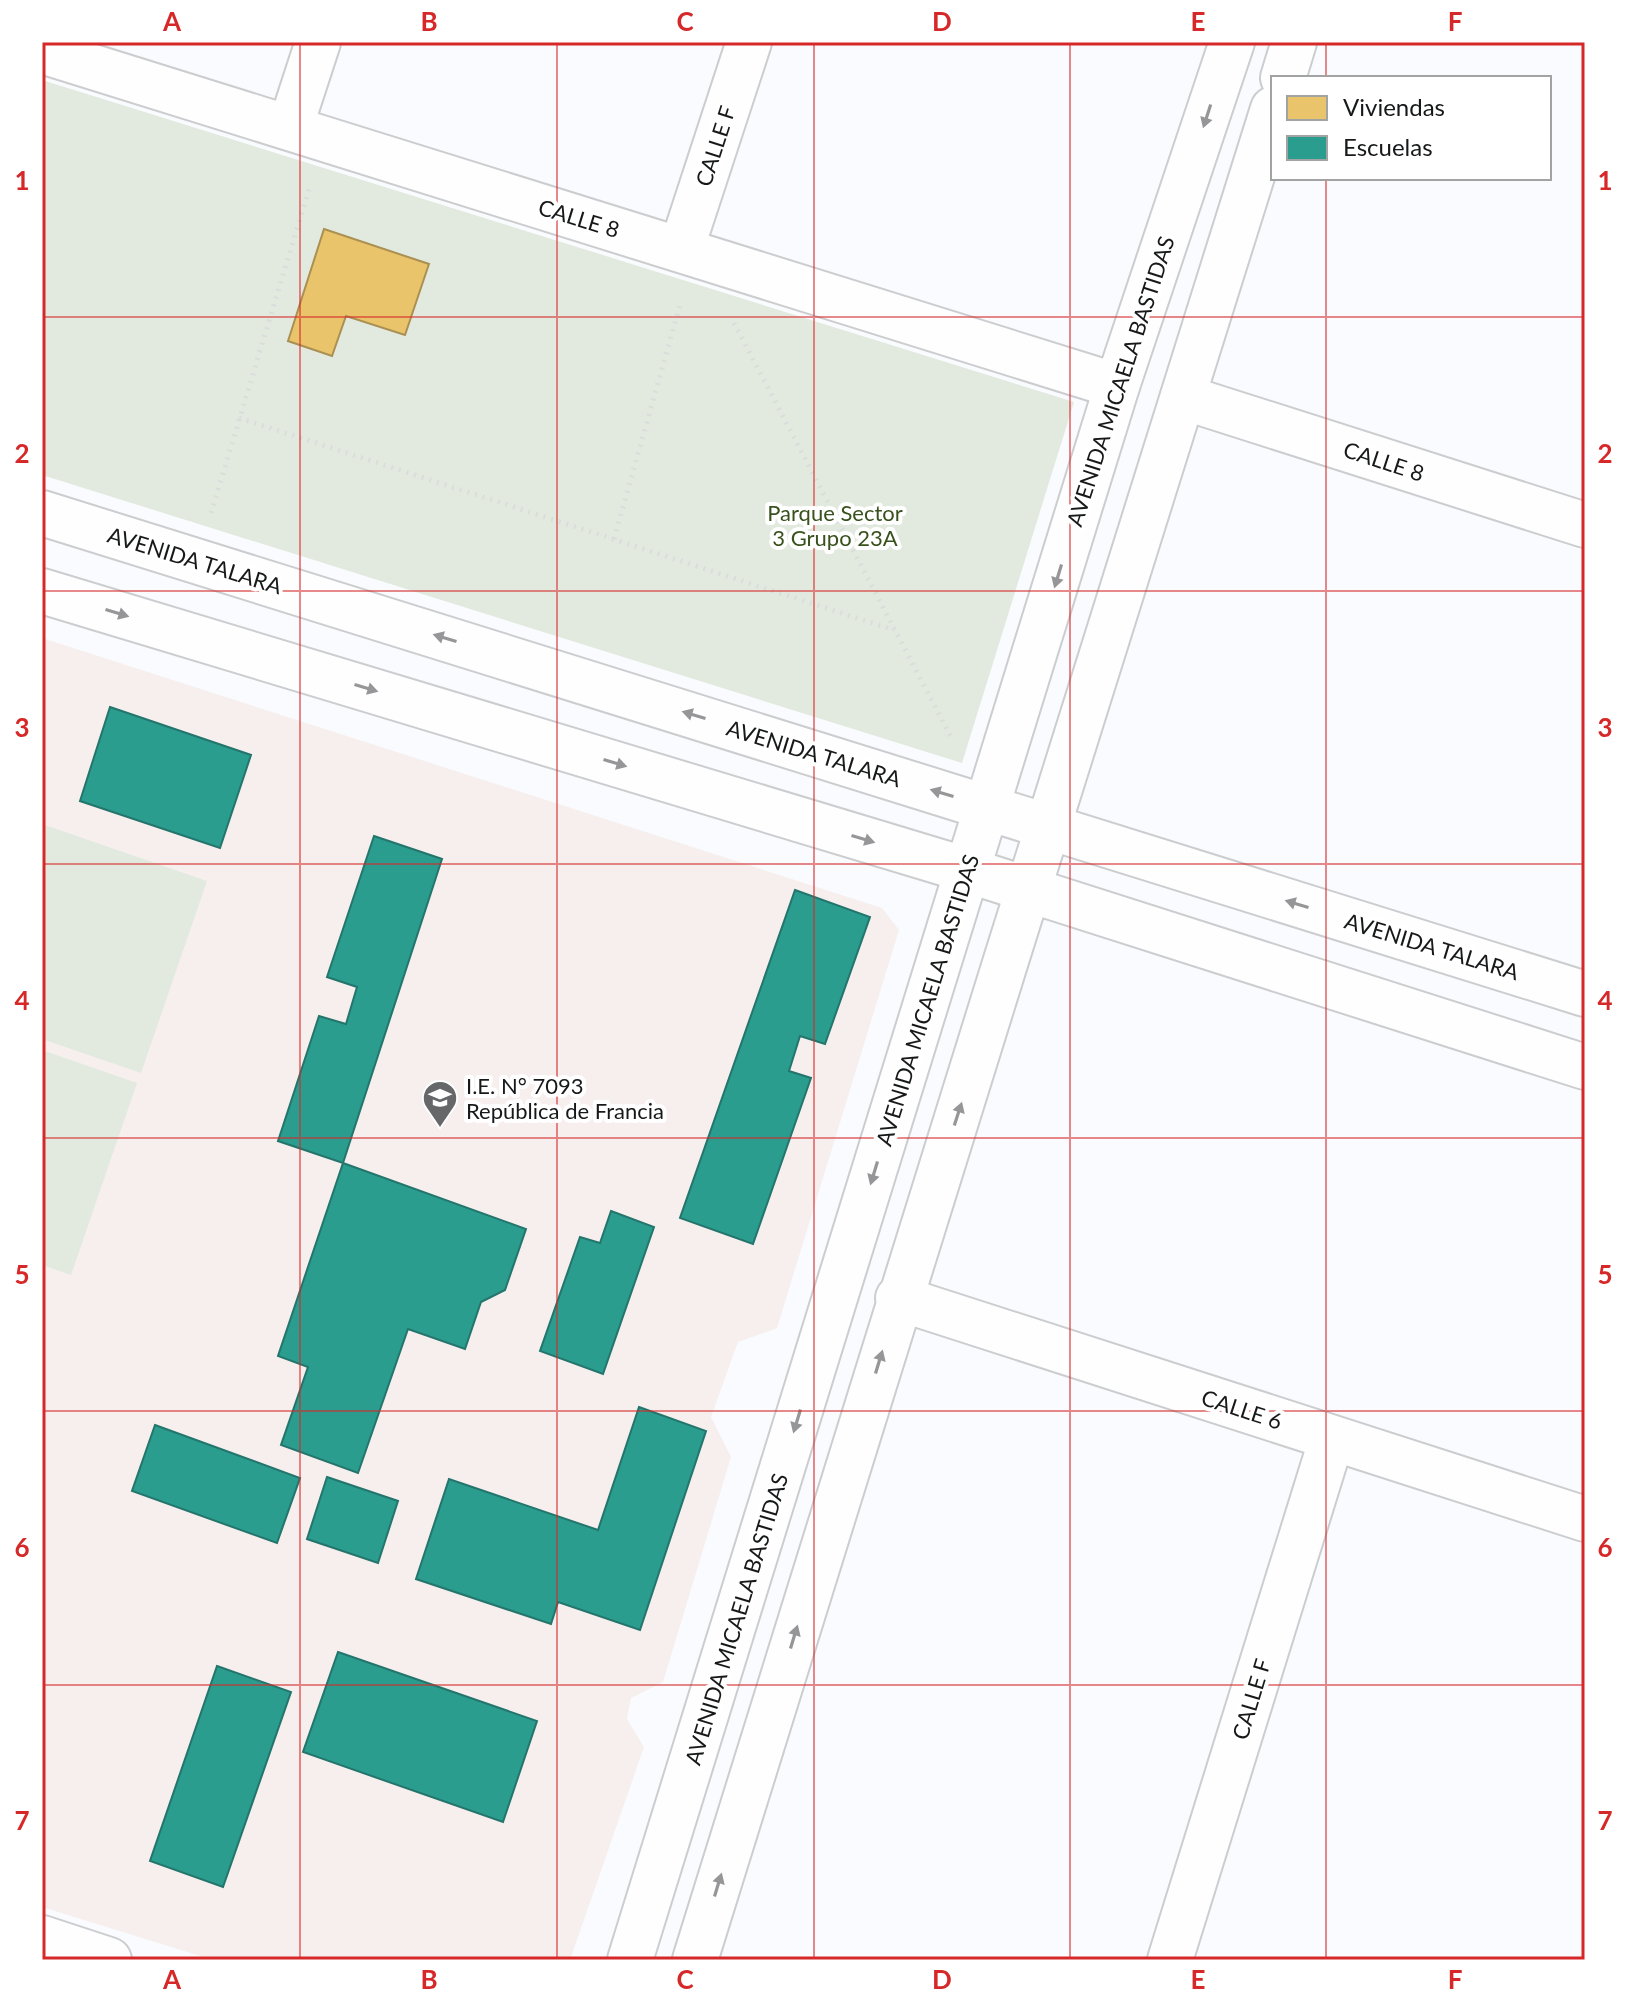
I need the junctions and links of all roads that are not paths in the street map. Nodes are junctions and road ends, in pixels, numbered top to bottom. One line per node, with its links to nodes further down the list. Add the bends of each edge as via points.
1 (318, 42): 8 (street)
2 (749, 42): 9 (street, CALLE F)
3 (1232, 42): 10 (street, AVENIDA MICAELA BASTIDAS, one-way to 10)
4 (1294, 42): 6 (street)
5 (42, 51): 8 (street, CALLE 8)
6 (1284, 76)
7 (1271, 115): 11 (street)
8 (307, 133): 9 (street, CALLE 8)
9 (688, 252): 10 (street, CALLE 8)
10 (1117, 386): 15 (street, AVENIDA MICAELA BASTIDAS, one-way to 15)
11 (1183, 397): 13 (street, CALLE 8); 16 (street)
12 (42, 513): 15 (street, AVENIDA TALARA, one-way to 12)
13 (1585, 525)
14 (42, 591): 17 (street, one-way to 17)
15 (986, 807): 16 (street, AVENIDA TALARA); 17 (street, AVENIDA MICAELA BASTIDAS)
16 (1049, 827): 18 (street); 19 (street, AVENIDA TALARA, one-way to 16)
17 (967, 870): 18 (street); 26 (street, AVENIDA MICAELA BASTIDAS, one-way to 26)
18 (1030, 890): 20 (street); 21 (street, one-way to 18)
19 (1585, 994)
20 (1585, 1067)
21 (898, 1298): 22 (street, CALLE 6); 27 (street, one-way to 21)
22 (1332, 1438): 23 (street, CALLE 6); 28 (street, CALLE F)
23 (1585, 1519)
24 (42, 1938): 25 (street)
25 (109, 1960)
26 (630, 1960)
27 (695, 1960)
28 (1170, 1960)

